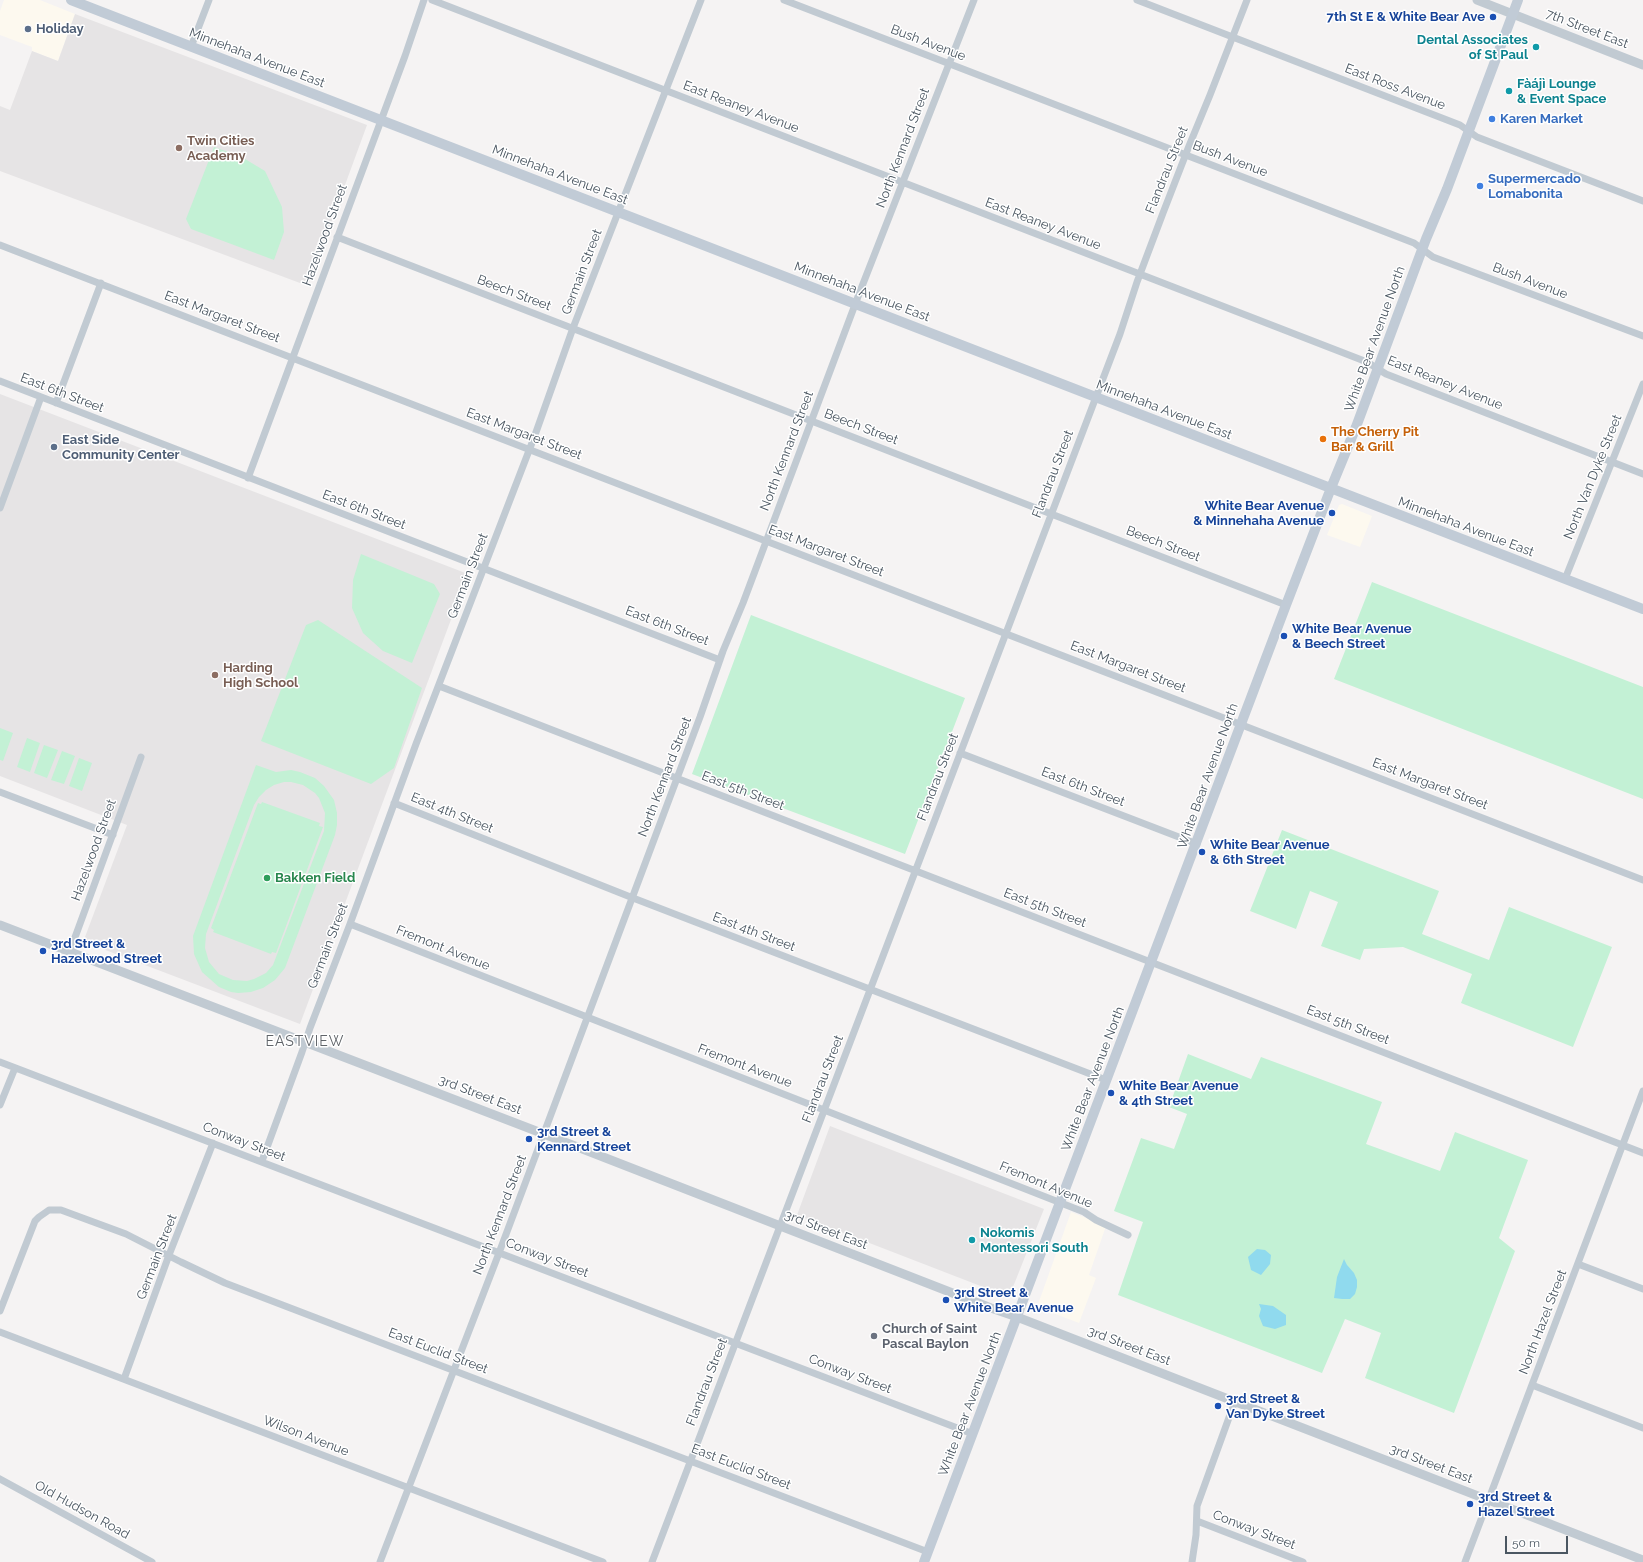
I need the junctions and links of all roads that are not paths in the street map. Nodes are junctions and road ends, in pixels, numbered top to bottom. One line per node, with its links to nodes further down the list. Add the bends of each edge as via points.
1 (71, 0): 14 (main road, Minnehaha Avenue East)
2 (209, 0): 14 (street)
3 (424, 0): 18 (street, Hazelwood Street)
4 (432, 0): 17 (street, East Reaney Avenue)
5 (701, 0): 17 (street, Germain Street)
6 (784, 0): 15 (street, Bush Avenue)
7 (974, 0): 15 (street, North Kennard Street)
8 (1137, 0): 13 (street, East Ross Avenue)
9 (1247, 0): 13 (street, Flandrau Street)
10 (1477, 0): 12 (street, 7th Street East)
11 (1518, 0): 12 (main road, White Bear Avenue North)
12 (1513, 14): 16 (street, 7th Street East); 19 (main road, White Bear Avenue North)
13 (1233, 37): 19 (street, East Ross Avenue, via 1460,125); 20 (street, Flandrau Street)
14 (191, 47): 18 (main road, Minnehaha Avenue East)
15 (949, 64): 20 (street, Bush Avenue); 21 (street, North Kennard Street)
16 (1643, 65)
17 (666, 91): 21 (street, East Reaney Avenue); 23 (street, Germain Street)
18 (381, 120): 23 (main road, Minnehaha Avenue East); 24 (street, Hazelwood Street)
19 (1468, 131): 22 (street, East Ross Avenue, via 1477,137); 26 (main road, White Bear Avenue North)
20 (1185, 155): 26 (street, Bush Avenue, via 1414,243); 27 (street, Flandrau Street)
21 (902, 182): 27 (street, East Reaney Avenue); 29 (street, North Kennard Street)
22 (1643, 200)
23 (618, 212): 29 (main road, Minnehaha Avenue East); 30 (street, Germain Street)
24 (337, 238): 30 (street, Beech Street); 32 (street, Hazelwood Street)
25 (0, 244): 28 (street, East Margaret Street)
26 (1422, 249): 31 (street, Bush Avenue, via 1434,257); 33 (main road, White Bear Avenue North)
27 (1140, 274): 33 (street, East Reaney Avenue); 37 (street, Flandrau Street)
28 (100, 283): 32 (street, East Margaret Street); 38 (street)
29 (856, 304): 37 (main road, Minnehaha Avenue East); 39 (street, North Kennard Street)
30 (573, 328): 39 (street, Beech Street); 40 (street, Germain Street)
31 (1643, 336)
32 (293, 357): 40 (street, East Margaret Street); 43 (street, Hazelwood Street)
33 (1377, 368): 41 (street, East Reaney Avenue, via 1386,374); 44 (main road, White Bear Avenue North)
34 (0, 381): 36 (street, East 6th Street)
35 (1643, 384): 41 (street, North Van Dyke Street)
36 (41, 397): 38 (street, East 6th Street); 45 (street)
37 (1096, 397): 44 (main road, Minnehaha Avenue East); 46 (street, Flandrau Street)
38 (56, 403): 43 (street, East 6th Street)
39 (812, 421): 46 (street, Beech Street); 47 (street, North Kennard Street)
40 (528, 449): 47 (street, East Margaret Street); 48 (street, Germain Street)
41 (1612, 462): 42 (street, East Reaney Avenue); 49 (street, North Van Dyke Street)
42 (1643, 474)
43 (248, 478): 48 (street, East 6th Street)
44 (1331, 488): 49 (main road, Minnehaha Avenue East); 50 (main road, White Bear Avenue North)
45 (0, 508)
46 (1051, 513): 50 (street, Beech Street); 52 (street, Flandrau Street)
47 (767, 540): 52 (street, East Margaret Street); 53 (street, North Kennard Street)
48 (484, 569): 53 (street, East 6th Street); 54 (street, Germain Street)
49 (1565, 579): 51 (main road, Minnehaha Avenue East)
50 (1286, 605): 55 (main road, White Bear Avenue North)
51 (1643, 609)
52 (1005, 634): 55 (street, East Margaret Street); 56 (street, Flandrau Street)
53 (720, 660): 58 (street, North Kennard Street)
54 (439, 686): 58 (street, East 5th Street); 60 (street, Germain Street)
55 (1241, 724): 62 (main road, White Bear Avenue North); 64 (street, East Margaret Street)
56 (960, 753): 62 (street, East 6th Street); 63 (street, Flandrau Street)
57 (141, 757): 61 (street, Hazelwood Street)
58 (677, 779): 63 (street, East 5th Street); 65 (street, North Kennard Street)
59 (0, 792): 61 (street)
60 (394, 803): 65 (street, East 4th Street); 67 (street, Germain Street)
61 (113, 835): 68 (street, Hazelwood Street)
62 (1197, 844): 69 (main road, White Bear Avenue North)
63 (915, 871): 69 (street, East 5th Street); 70 (street, Flandrau Street)
64 (1643, 880)
65 (632, 898): 70 (street, East 4th Street); 71 (street, North Kennard Street)
66 (0, 924): 68 (street, 3rd Street East)
67 (350, 924): 71 (street, Fremont Avenue); 72 (street, Germain Street)
68 (70, 951): 72 (street, 3rd Street East)
69 (1151, 962): 75 (main road, White Bear Avenue North); 81 (street, East 5th Street)
70 (870, 990): 75 (street, East 4th Street); 78 (street, Flandrau Street)
71 (587, 1018): 78 (street, Fremont Avenue); 79 (street, North Kennard Street)
72 (305, 1042): 79 (street, 3rd Street East); 83 (street, Germain Street)
73 (0, 1062): 74 (street, Conway Street)
74 (15, 1068): 77 (street); 80 (street, Conway Street)
75 (1106, 1080): 84 (main road, White Bear Avenue North)
76 (1643, 1091): 81 (street, North Hazel Street)
77 (0, 1105)
78 (824, 1110): 84 (street, Fremont Avenue); 85 (street, Flandrau Street)
79 (544, 1134): 85 (street, 3rd Street East); 87 (street, North Kennard Street)
80 (213, 1143): 83 (street, Conway Street); 88 (street, Germain Street)
81 (1623, 1145): 82 (street, East 5th Street); 89 (street, North Hazel Street)
82 (1643, 1153)
83 (262, 1161): 87 (street, Conway Street)
84 (1060, 1202): 86 (street, Fremont Avenue); 92 (main road, White Bear Avenue North)
85 (780, 1226): 92 (street, 3rd Street East); 94 (street, Flandrau Street)
86 (1128, 1235)
87 (499, 1253): 94 (street, Conway Street); 95 (street, North Kennard Street)
88 (169, 1256): 91 (street, East Euclid Street, via 126,1234 61,1210 49,1210 35,1222); 95 (street, East Euclid Street, via 225,1283); 96 (street, Germain Street)
89 (1578, 1264): 90 (street); 97 (street, North Hazel Street)
90 (1643, 1289)
91 (0, 1311)
92 (1017, 1317): 98 (street, 3rd Street East); 100 (main road, White Bear Avenue North)
93 (0, 1332): 96 (street, Wilson Avenue)
94 (735, 1343): 100 (street, Conway Street); 101 (street, Flandrau Street)
95 (454, 1370): 101 (street, East Euclid Street); 103 (street, North Kennard Street)
96 (124, 1379): 103 (street, Wilson Avenue)
97 (1532, 1385): 99 (street); 104 (street, North Hazel Street)
98 (1235, 1401): 104 (street, 3rd Street East); 105 (street, via 1197,1506)
99 (1643, 1428)
100 (973, 1434): 106 (main road, White Bear Avenue North)
101 (690, 1460): 106 (street, East Euclid Street); 111 (street, Flandrau Street)
102 (0, 1479): 108 (street, Old Hudson Road)
103 (409, 1488): 109 (street, North Kennard Street); 110 (street, Wilson Avenue)
104 (1488, 1500): 107 (street, 3rd Street East); 115 (street, North Hazel Street)
105 (1197, 1521): 113 (street); 114 (street, Conway Street)
106 (928, 1552): 112 (main road, White Bear Avenue North)
107 (1643, 1560)
108 (152, 1562)
109 (380, 1562)
110 (603, 1562)
111 (652, 1562)
112 (924, 1562)
113 (1192, 1562)
114 (1302, 1562)
115 (1465, 1562)

